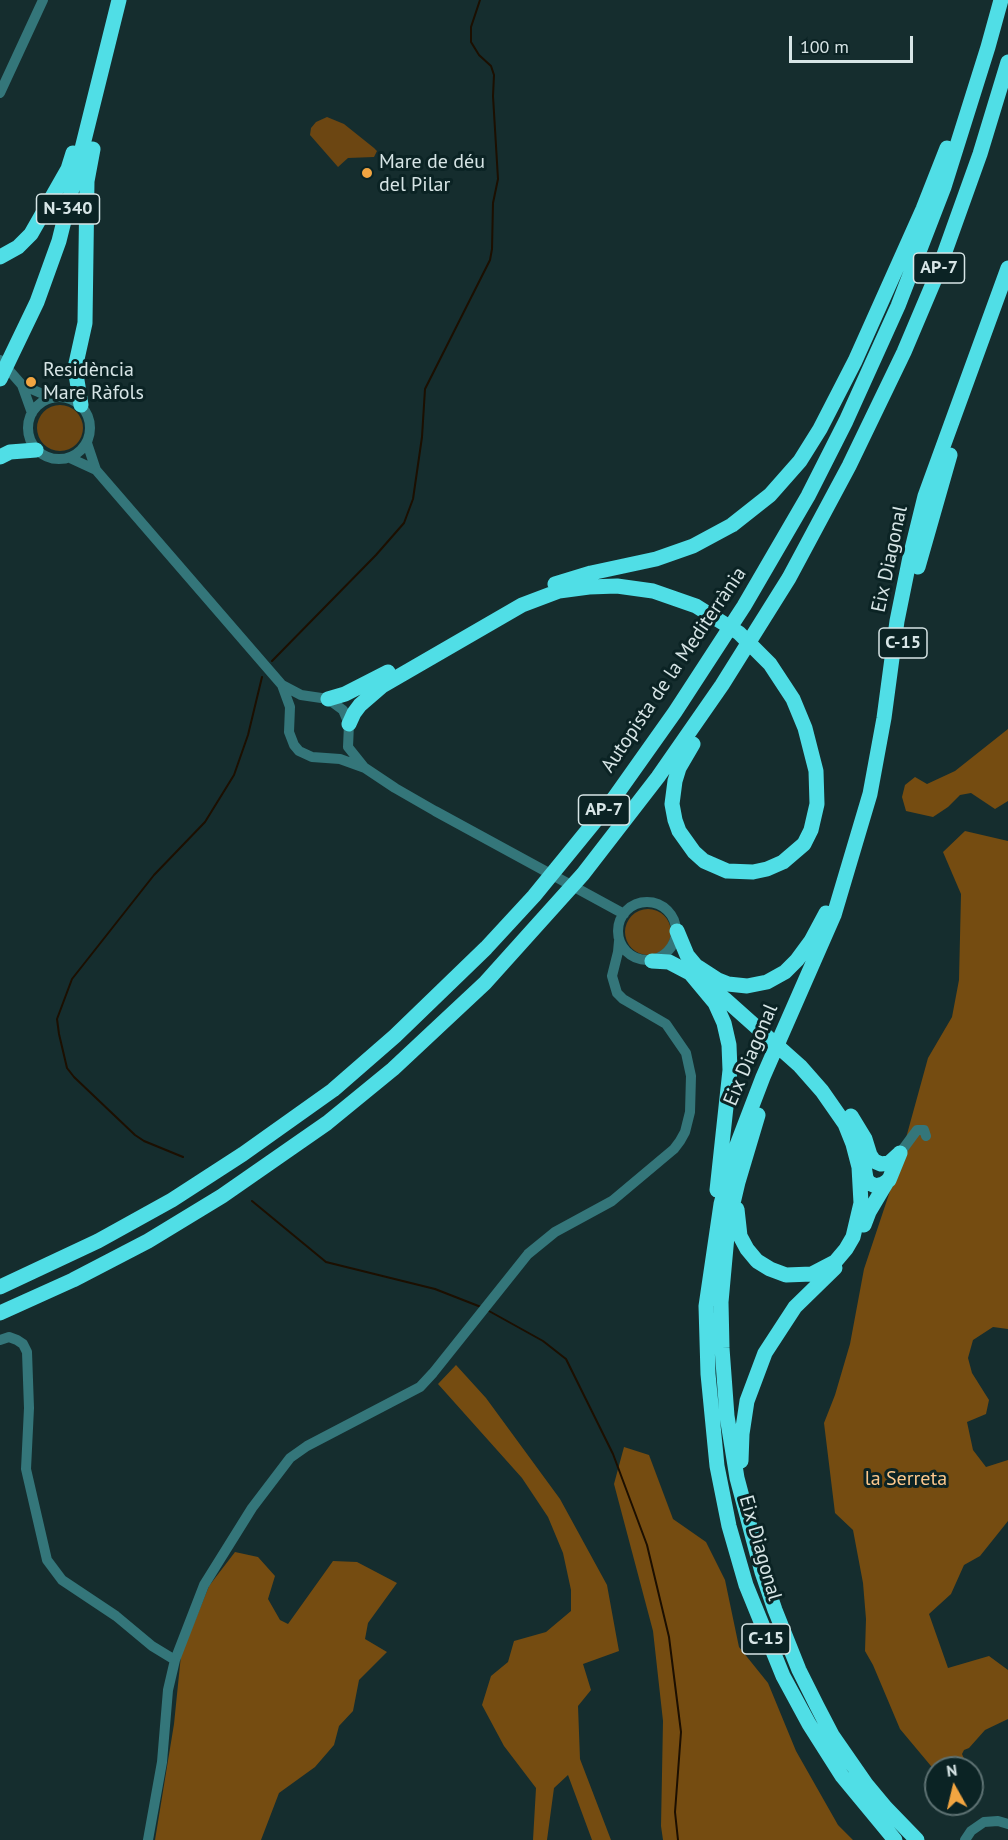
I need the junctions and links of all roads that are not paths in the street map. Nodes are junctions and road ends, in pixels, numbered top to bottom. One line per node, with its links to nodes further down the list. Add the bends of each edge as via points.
1 (43, 0): 7 (street)
2 (119, 0): 4 (highway, N-340)
3 (1001, 0): 8 (highway, Autopista de la Mediterrània / AP-7)
4 (106, 50): 6 (highway, N-340); 9 (highway, via 96,70 68,169 31,234)
5 (1008, 62): 22 (highway, AP-7, via 937,274)
6 (101, 70): 13 (highway, N-340, via 59,241 38,302); 16 (highway, via 102,94 87,181 85,323 75,368)
7 (0, 93)
8 (964, 124): 25 (highway, via 949,145 864,341 820,429 800,461 770,495 709,539 656,559 556,584 513,602 345,694); 44 (highway, Autopista de la Mediterrània / AP-7, via 944,188 898,306 808,496 705,669 574,848 441,994 333,1090 172,1200 98,1241)
9 (0, 257)
10 (1008, 267): 30 (highway, Eix Diagonal / C-15, via 925,496 897,621 876,768)
11 (1008, 294): 39 (highway, Eix Diagonal / C-15, via 946,467 921,555 869,834)
12 (0, 360): 14 (street)
13 (0, 379)
14 (22, 385): 15 (street); 17 (street)
15 (52, 398): 16 (street, via 67,398); 17 (street)
16 (81, 405): 18 (street, via 91,428)
17 (32, 413): 19 (street, via 28,431)
18 (87, 443): 21 (street); 23 (street)
19 (36, 450): 20 (highway); 21 (street, via 53,459)
20 (0, 457)
21 (70, 458): 23 (street)
22 (849, 466): 27 (highway, via 805,565 754,652 684,758 675,781 675,820 686,843 704,861 728,871 753,872 783,862 804,844 815,818 818,788 805,728 793,699 770,664 739,633 683,600 634,587 596,586 559,591 522,605 382,686 354,713); 46 (highway, AP-7, via 767,614 686,738 583,874 485,983 393,1069 266,1167 148,1241)
23 (96, 470): 24 (street)
24 (282, 685): 25 (street); 26 (street)
25 (322, 699): 26 (street, via 298,706); 27 (street, via 337,703 344,710)
26 (290, 718): 28 (street, via 290,739 299,751 312,757)
27 (349, 731): 28 (street, via 340,748); 29 (street, via 350,751)
28 (327, 757): 29 (street)
29 (365, 768): 31 (street, via 405,794)
30 (852, 859): 35 (highway, via 811,941 777,977 758,985 737,986); 45 (highway, Eix Diagonal / C-15, via 827,933 737,1145 722,1204)
31 (624, 914): 32 (street, via 640,903 656,903 669,911); 33 (street, via 619,924)
32 (677, 931): 34 (street, via 666,954); 35 (highway)
33 (619, 941): 34 (street, via 627,953); 36 (street)
34 (646, 960): 35 (highway); 36 (street, via 624,964)
35 (692, 969): 37 (highway, via 829,1090); 45 (highway, via 720,1013 729,1045 730,1070)
36 (612, 976): 49 (street, via 619,996 666,1024 686,1053 691,1088 685,1132 674,1149 612,1201 542,1241 528,1254 420,1387 290,1458 252,1508 204,1585)
37 (848, 1120): 39 (highway, via 860,1179 858,1220 840,1256 813,1274 794,1276 770,1269 757,1261 743,1243 737,1212); 40 (highway, via 865,1139 874,1161 888,1163); 42 (highway)
38 (926, 1136): 40 (street, via 924,1130 917,1130)
39 (747, 1150): 48 (highway, Eix Diagonal / C-15, via 727,1236 722,1325 727,1416)
40 (900, 1153): 41 (highway)
41 (889, 1180): 42 (highway, via 880,1186); 43 (highway)
42 (869, 1183): 43 (highway)
43 (864, 1225): 48 (highway, via 849,1255 784,1322 752,1384 744,1418 741,1462)
44 (0, 1287)
45 (706, 1306): 52 (highway, Eix Diagonal / C-15, via 717,1466 746,1585 794,1698 825,1751)
46 (0, 1313)
47 (0, 1340): 49 (street, via 17,1340 27,1352 26,1469 47,1560 62,1580)
48 (752, 1537): 53 (highway, Eix Diagonal / C-15, via 787,1642 827,1725 867,1784)
49 (175, 1660): 51 (street)
50 (1008, 1824): 54 (street, via 984,1822)
51 (148, 1840)
52 (895, 1840)
53 (917, 1840)
54 (965, 1840)

